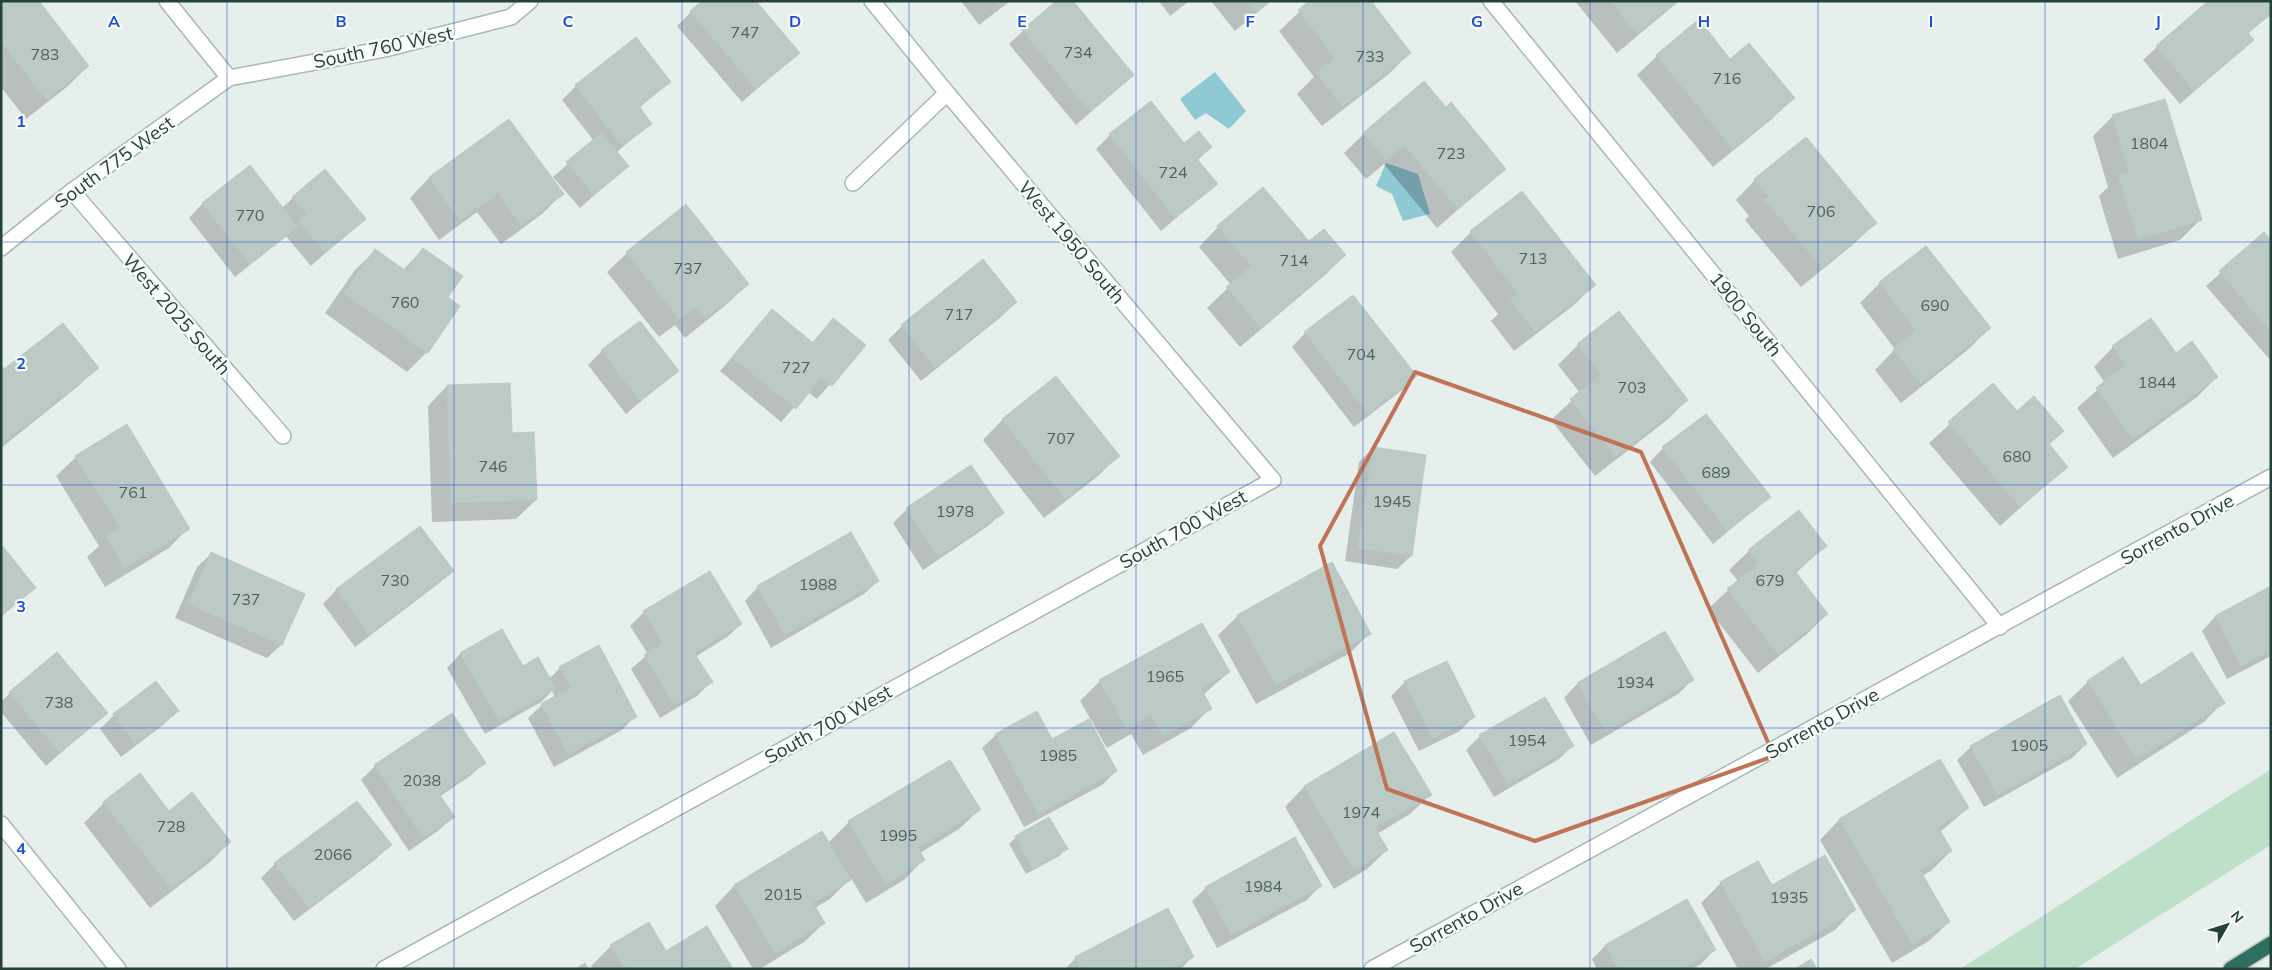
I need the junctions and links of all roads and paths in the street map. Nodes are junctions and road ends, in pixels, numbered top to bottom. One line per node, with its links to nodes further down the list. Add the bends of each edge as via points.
1 (167, 1): 5 (street)
2 (530, 1): 5 (street, South 760 West, via 511,17 385,49)
3 (872, 1): 6 (street, West 1950 South)
4 (1492, 1): 13 (street, 1900 South)
5 (229, 78): 8 (street, South 775 West)
6 (946, 93): 7 (street); 12 (street, West 1950 South)
7 (853, 183)
8 (72, 191): 9 (street, South 775 West); 10 (street, West 2025 South)
9 (1, 248)
10 (283, 436)
11 (2271, 477): 13 (street, Sorrento Drive)
12 (1273, 480): 17 (street, South 700 West)
13 (2000, 626): 18 (street, Sorrento Drive)
14 (1, 824): 16 (street)
15 (2271, 944): 19 (highway)
16 (118, 969)
17 (384, 969)
18 (1372, 969)
19 (2231, 969)

